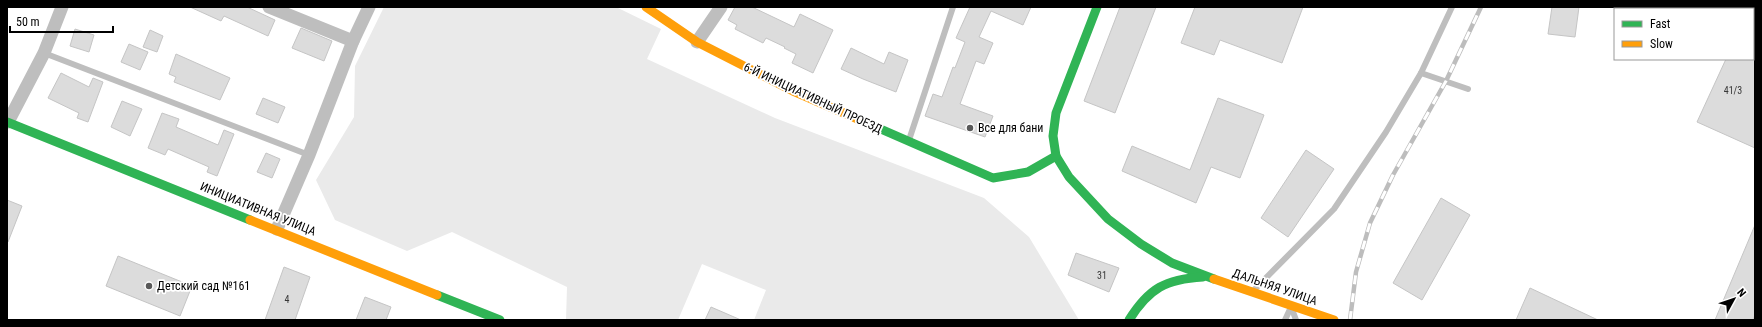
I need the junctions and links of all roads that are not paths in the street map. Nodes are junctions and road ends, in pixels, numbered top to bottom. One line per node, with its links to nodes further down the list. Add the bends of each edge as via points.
1 (62, 7): 11 (street)
2 (269, 7): 9 (street)
3 (369, 7): 9 (street)
4 (646, 7): 10 (street, 6-Й ИНИЦИАТИВНЫЙ ПРОЕЗД)
5 (721, 7): 10 (street)
6 (953, 7): 15 (lane)
7 (1097, 7): 17 (street, via 1056,112 1053,136)
8 (1452, 7): 12 (lane)
9 (353, 41): 16 (street)
10 (697, 42): 15 (street, 6-Й ИНИЦИАТИВНЫЙ ПРОЕЗД, via 793,91)
11 (44, 53): 14 (street); 16 (lane)
12 (1421, 73): 13 (lane); 20 (lane, via 1386,132 1334,209)
13 (1468, 89)
14 (8, 122): 18 (street, ИНИЦИАТИВНАЯ УЛИЦА)
15 (909, 141): 17 (street, 6-Й ИНИЦИАТИВНЫЙ ПРОЕЗД, via 993,178 1028,172)
16 (309, 155): 18 (street)
17 (1056, 156): 19 (street, ДАЛЬНЯЯ УЛИЦА, via 1069,177 1108,219 1172,263)
18 (277, 229): 22 (street, ИНИЦИАТИВНАЯ УЛИЦА)
19 (1208, 277): 20 (street, ДАЛЬНЯЯ УЛИЦА); 23 (street, via 1187,277 1156,288 1138,304)
20 (1252, 292): 21 (street, ДАЛЬНЯЯ УЛИЦА)
21 (1291, 306): 24 (lane); 25 (lane); 26 (street, ДАЛЬНЯЯ УЛИЦА)
22 (500, 320)
23 (1129, 320)
24 (1285, 320)
25 (1296, 320)
26 (1334, 320)

